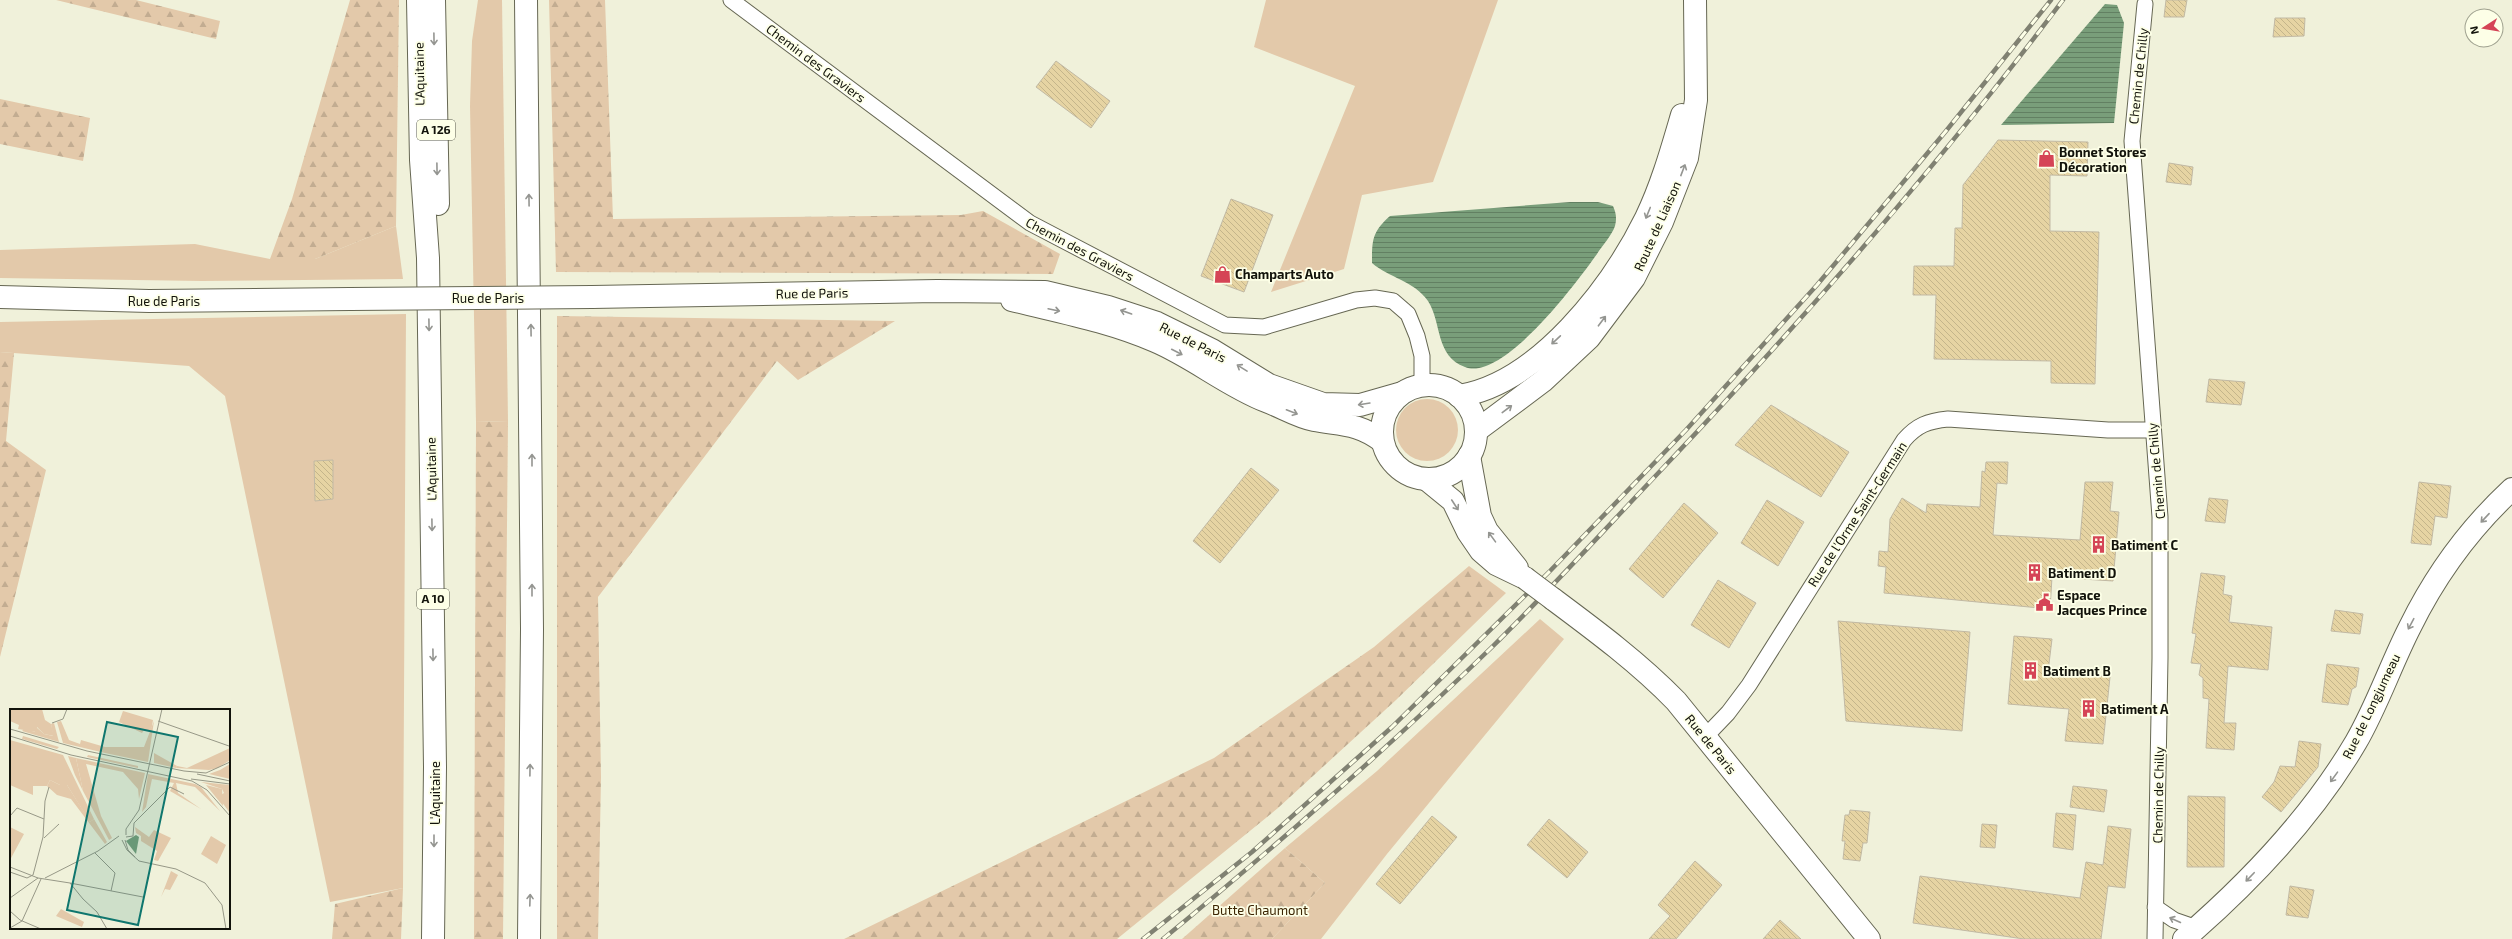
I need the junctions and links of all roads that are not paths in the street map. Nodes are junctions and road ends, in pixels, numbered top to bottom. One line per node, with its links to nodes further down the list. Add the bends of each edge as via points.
1 (418, 0): 8 (main road, L'Aquitaine / A 10, via 421,160)
2 (434, 0): 8 (main road, A 126, one-way to 8, via 438,202)
3 (526, 0): 25 (main road, one-way to 3, via 532,621)
4 (732, 0): 11 (street, Chemin des Graviers, via 1030,223 1225,325 1264,327 1356,300 1375,298 1393,301 1408,314 1417,336 1422,356)
5 (1695, 0): 7 (main road, Route de Liaison)
6 (2145, 4): 14 (street, Chemin de Chilly, via 2132,141)
7 (1696, 27): 13 (main road, Route de Liaison, one-way to 13, via 1685,102 1670,156 1646,218 1615,271 1575,322 1533,362 1493,386); 15 (main road, Route de Liaison, one-way to 7, via 1543,381 1590,338 1634,278 1662,222 1687,158 1696,100)
8 (428, 258): 24 (main road, L'Aquitaine / A 10, one-way to 24, via 435,767)
9 (976, 290): 10 (main road, Rue de Paris, bridge, via 149,301); 12 (main road, Rue de Paris, one-way to 9, via 1360,405 1323,404 1269,385 1212,350 1157,323 1108,307 1045,292); 16 (main road, Rue de Paris, one-way to 16, via 1102,321 1155,341 1208,368 1258,398 1313,420 1354,425 1367,430)
10 (0, 297)
11 (1422, 385): 12 (main road); 13 (main road, via 1441,387)
12 (1402, 393): 16 (main road, via 1385,414)
13 (1459, 396): 15 (main road, via 1471,412)
14 (2152, 430): 21 (street, Rue de l'Orme Saint-Germain, via 2108,430 1948,419 1933,420 1912,431 1749,685 1728,713); 22 (street, Chemin de Chilly, via 2160,517)
15 (1476, 431): 17 (main road)
16 (1382, 441): 18 (main road, via 1387,455 1396,466 1405,473)
17 (1469, 456): 18 (main road, via 1458,469); 20 (main road, Rue de Paris, one-way to 17, via 1496,543 1480,516)
18 (1426, 479): 20 (main road, Rue de Paris, one-way to 20, via 1453,501 1468,532 1481,551 1496,564)
19 (2512, 489): 23 (main road, Rue de Longjumeau, one-way to 23, via 2455,552 2410,626 2357,740 2310,810 2273,853)
20 (1525, 578): 21 (main road, Rue de Paris, bridge, via 1652,677 1676,701)
21 (1705, 737): 26 (main road, Rue de Paris)
22 (2155, 906): 23 (street, Rue de Longjumeau, one-way to 22); 27 (street, Chemin de Chilly)
23 (2191, 933)
24 (433, 939)
25 (529, 939)
26 (1868, 939)
27 (2155, 939)

